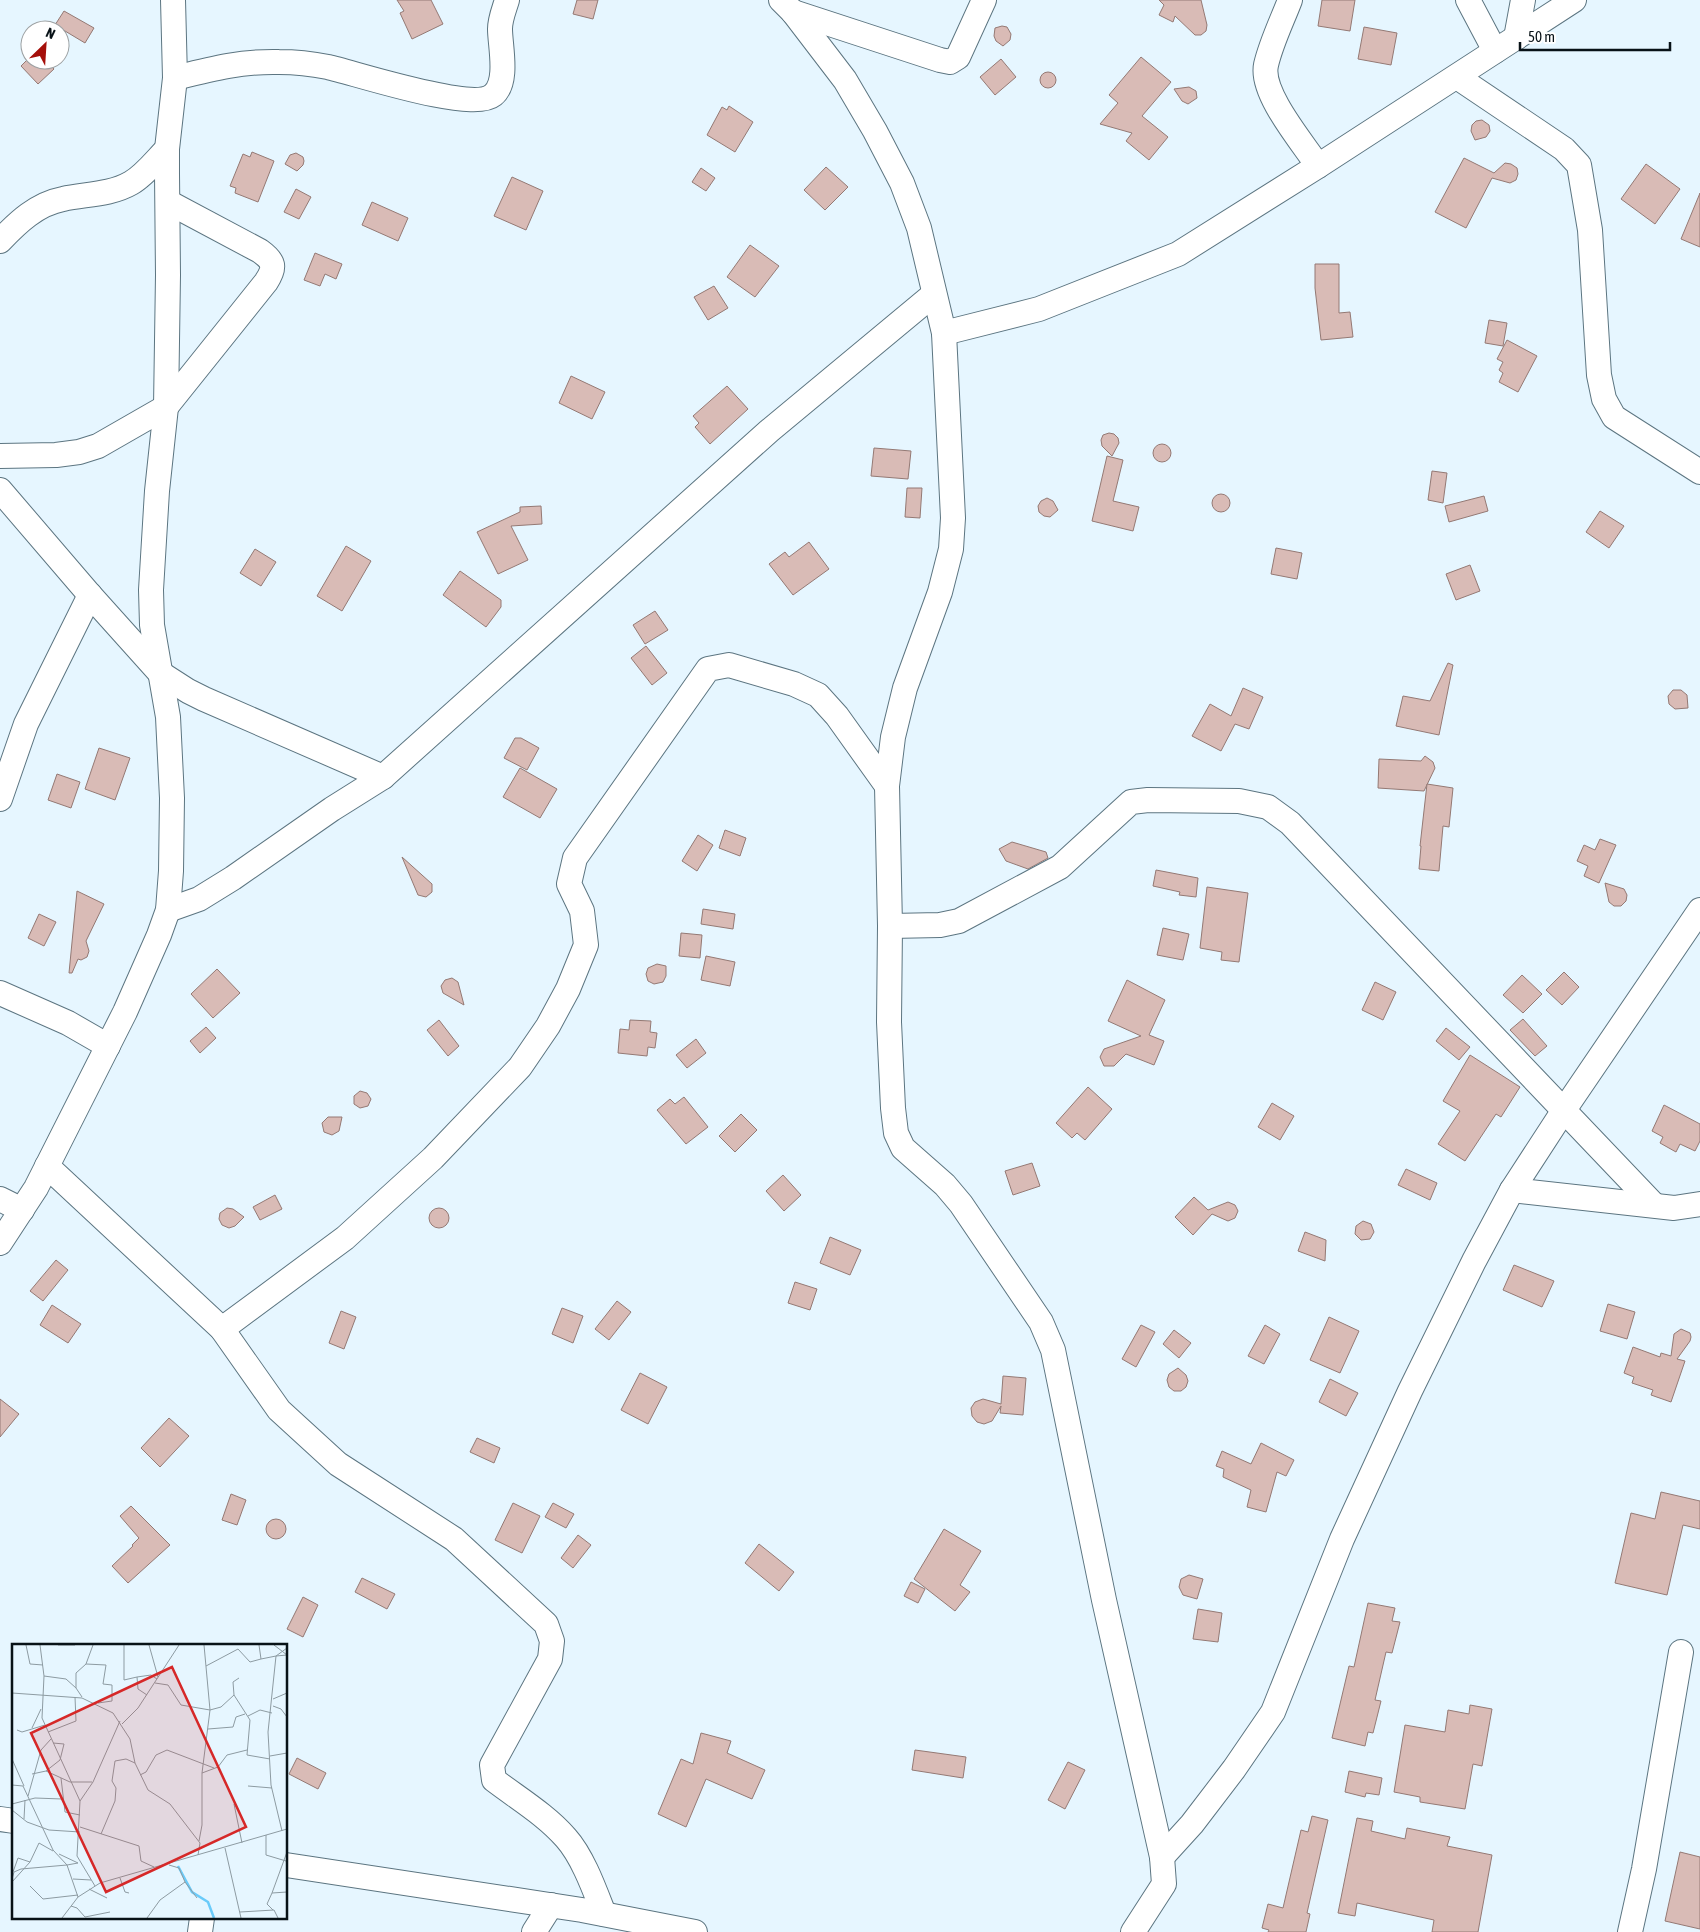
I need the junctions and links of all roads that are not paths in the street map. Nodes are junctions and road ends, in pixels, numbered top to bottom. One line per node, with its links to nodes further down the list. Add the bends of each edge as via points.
1 (173, 0): 12 (street)
2 (507, 0): 12 (street, via 500,28 500,85 484,100 439,96 326,67 280,62 228,64)
3 (984, 0): 8 (street, via 958,57 950,62)
4 (1290, 0): 14 (street, via 1266,67 1267,83 1272,98)
5 (1468, 0): 10 (street)
6 (1523, 0): 9 (street)
7 (1574, 0): 9 (street)
8 (787, 6): 17 (street, via 845,80 902,183 920,228)
9 (1516, 38): 10 (street)
10 (1495, 51): 11 (street)
11 (1458, 77): 14 (street); 21 (street, via 1564,149 1579,166 1590,230 1599,375 1604,399 1614,417)
12 (175, 78): 13 (street)
13 (167, 149): 15 (street); 16 (street, via 131,183 115,190 44,205 30,213)
14 (1318, 166): 18 (street, via 1178,254 1040,309)
15 (168, 202): 19 (street); 19 (street, via 260,250 273,263 266,282)
16 (0, 241)
17 (934, 294): 18 (street); 25 (street, via 769,432)
18 (944, 333): 26 (street, via 953,518 951,549 940,592 905,688 893,737)
19 (166, 407): 20 (street, via 98,446 56,455); 24 (street, via 152,590 152,625)
20 (0, 456)
21 (1700, 472)
22 (0, 490): 23 (street)
23 (90, 595): 24 (street); 27 (street, via 26,724)
24 (160, 673): 25 (street, via 204,699); 28 (street, via 168,717 172,798)
25 (384, 777): 28 (street, via 216,889)
26 (887, 786): 30 (street); 41 (street, via 818,695 794,684 729,665 708,670 575,858 569,884 582,911 586,945 552,1019 520,1067 433,1158 345,1238)
27 (0, 799)
28 (168, 910): 32 (street)
29 (1700, 910): 33 (street)
30 (890, 926): 33 (street, via 940,925 959,921 1060,867 1131,802 1239,801 1268,807 1290,823); 43 (street, via 889,1022 896,1133 903,1148 961,1204 1041,1322 1053,1350 1104,1600)
31 (0, 993): 32 (street, via 68,1023)
32 (108, 1046): 34 (street)
33 (1564, 1110): 35 (street); 38 (street)
34 (47, 1166): 39 (street); 41 (street)
35 (1512, 1190): 38 (street); 43 (street, via 1418,1374 1342,1538 1273,1712 1192,1824)
36 (0, 1199): 39 (street)
37 (1700, 1204): 38 (street, via 1674,1208)
38 (1654, 1205)
39 (22, 1210): 40 (street)
40 (0, 1243)
41 (222, 1329): 46 (street, via 279,1410 338,1464 454,1539 546,1624 552,1641 550,1659 492,1765 494,1780 539,1813 567,1839 587,1873)
42 (1681, 1652): 50 (street)
43 (1162, 1857): 49 (street, via 1164,1884)
44 (288, 1865): 45 (street)
45 (551, 1905): 46 (street); 47 (street)
46 (604, 1914): 48 (street)
47 (534, 1932)
48 (695, 1932)
49 (1134, 1932)
50 (1630, 1932)

